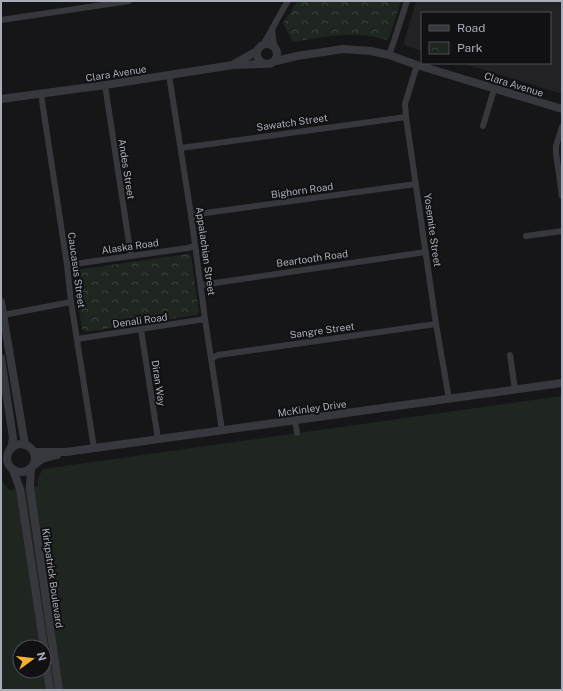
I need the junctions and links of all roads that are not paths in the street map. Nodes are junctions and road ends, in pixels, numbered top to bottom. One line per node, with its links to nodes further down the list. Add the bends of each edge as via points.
1 (129, 1): 4 (street)
2 (288, 1): 5 (street)
3 (407, 1): 9 (street)
4 (1, 20)
5 (272, 30): 6 (street); 7 (street)
6 (263, 45): 7 (street); 8 (street)
7 (276, 48): 10 (street, Clara Avenue); 11 (street)
8 (258, 51): 12 (street, via 257,57); 13 (street, Clara Avenue)
9 (389, 55): 10 (street, Clara Avenue, via 343,49); 14 (street, Clara Avenue)
10 (297, 56): 11 (street, Clara Avenue)
11 (276, 61): 12 (street)
12 (264, 64): 13 (street, Clara Avenue)
13 (234, 65): 15 (street, Clara Avenue)
14 (417, 65): 17 (street, Clara Avenue); 21 (street, Yosemite Street, via 405,104)
15 (169, 75): 16 (street, Clara Avenue); 24 (street, Appalachian Street)
16 (105, 85): 18 (street, Clara Avenue); 32 (street, Andes Street)
17 (495, 88): 20 (street, Clara Avenue); 22 (street)
18 (41, 94): 19 (street, Clara Avenue); 33 (street, Caucasus Street)
19 (1, 100)
20 (562, 109)
21 (406, 117): 24 (street, Sawatch Street); 25 (street, Yosemite Street)
22 (483, 126)
23 (562, 127): 26 (street, via 556,146)
24 (181, 148): 27 (street, Appalachian Street)
25 (416, 184): 27 (street, Bighorn Road); 31 (street, Yosemite Street)
26 (562, 196)
27 (191, 216): 30 (street, Appalachian Street)
28 (562, 231): 29 (street)
29 (526, 236)
30 (195, 246): 32 (street, Alaska Road); 34 (street, Appalachian Street)
31 (426, 252): 34 (street, Beartooth Road); 39 (street, Yosemite Street)
32 (131, 256): 33 (street, Alaska Road)
33 (67, 265): 36 (street, Caucasus Street)
34 (201, 284): 38 (street, Appalachian Street)
35 (1, 302): 37 (street)
36 (71, 302): 37 (street); 41 (street, Caucasus Street)
37 (3, 315): 52 (street)
38 (205, 319): 40 (street, Denali Road); 44 (street, Appalachian Street)
39 (436, 324): 44 (street, Sangre Street); 47 (street, Yosemite Street)
40 (141, 330): 41 (street, Denali Road); 51 (street, Diran Way)
41 (77, 339): 53 (street, Caucasus Street)
42 (510, 355): 46 (street)
43 (1, 358): 56 (street, via 13,438)
44 (211, 358): 49 (street, Appalachian Street)
45 (562, 383): 46 (street, McKinley Drive)
46 (515, 390): 47 (street, McKinley Drive)
47 (449, 399): 48 (street, McKinley Drive)
48 (295, 420): 49 (street, McKinley Drive); 50 (street)
49 (222, 430): 51 (street, McKinley Drive)
50 (297, 433)
51 (158, 439): 53 (street, McKinley Drive)
52 (25, 445): 54 (street); 56 (street, via 18,444)
53 (94, 448): 55 (street, McKinley Drive)
54 (34, 452): 55 (street, McKinley Drive); 58 (street, via 35,461)
55 (66, 452): 58 (street, McKinley Drive, via 42,459)
56 (7, 453): 57 (street)
57 (8, 467): 58 (street, via 22,473); 59 (street, Kirkpatrick Boulevard, via 20,489)
58 (32, 467): 62 (street, Kirkpatrick Boulevard, via 30,487)
59 (43, 639)
60 (48, 679): 61 (street)
61 (50, 690)
62 (59, 690)

